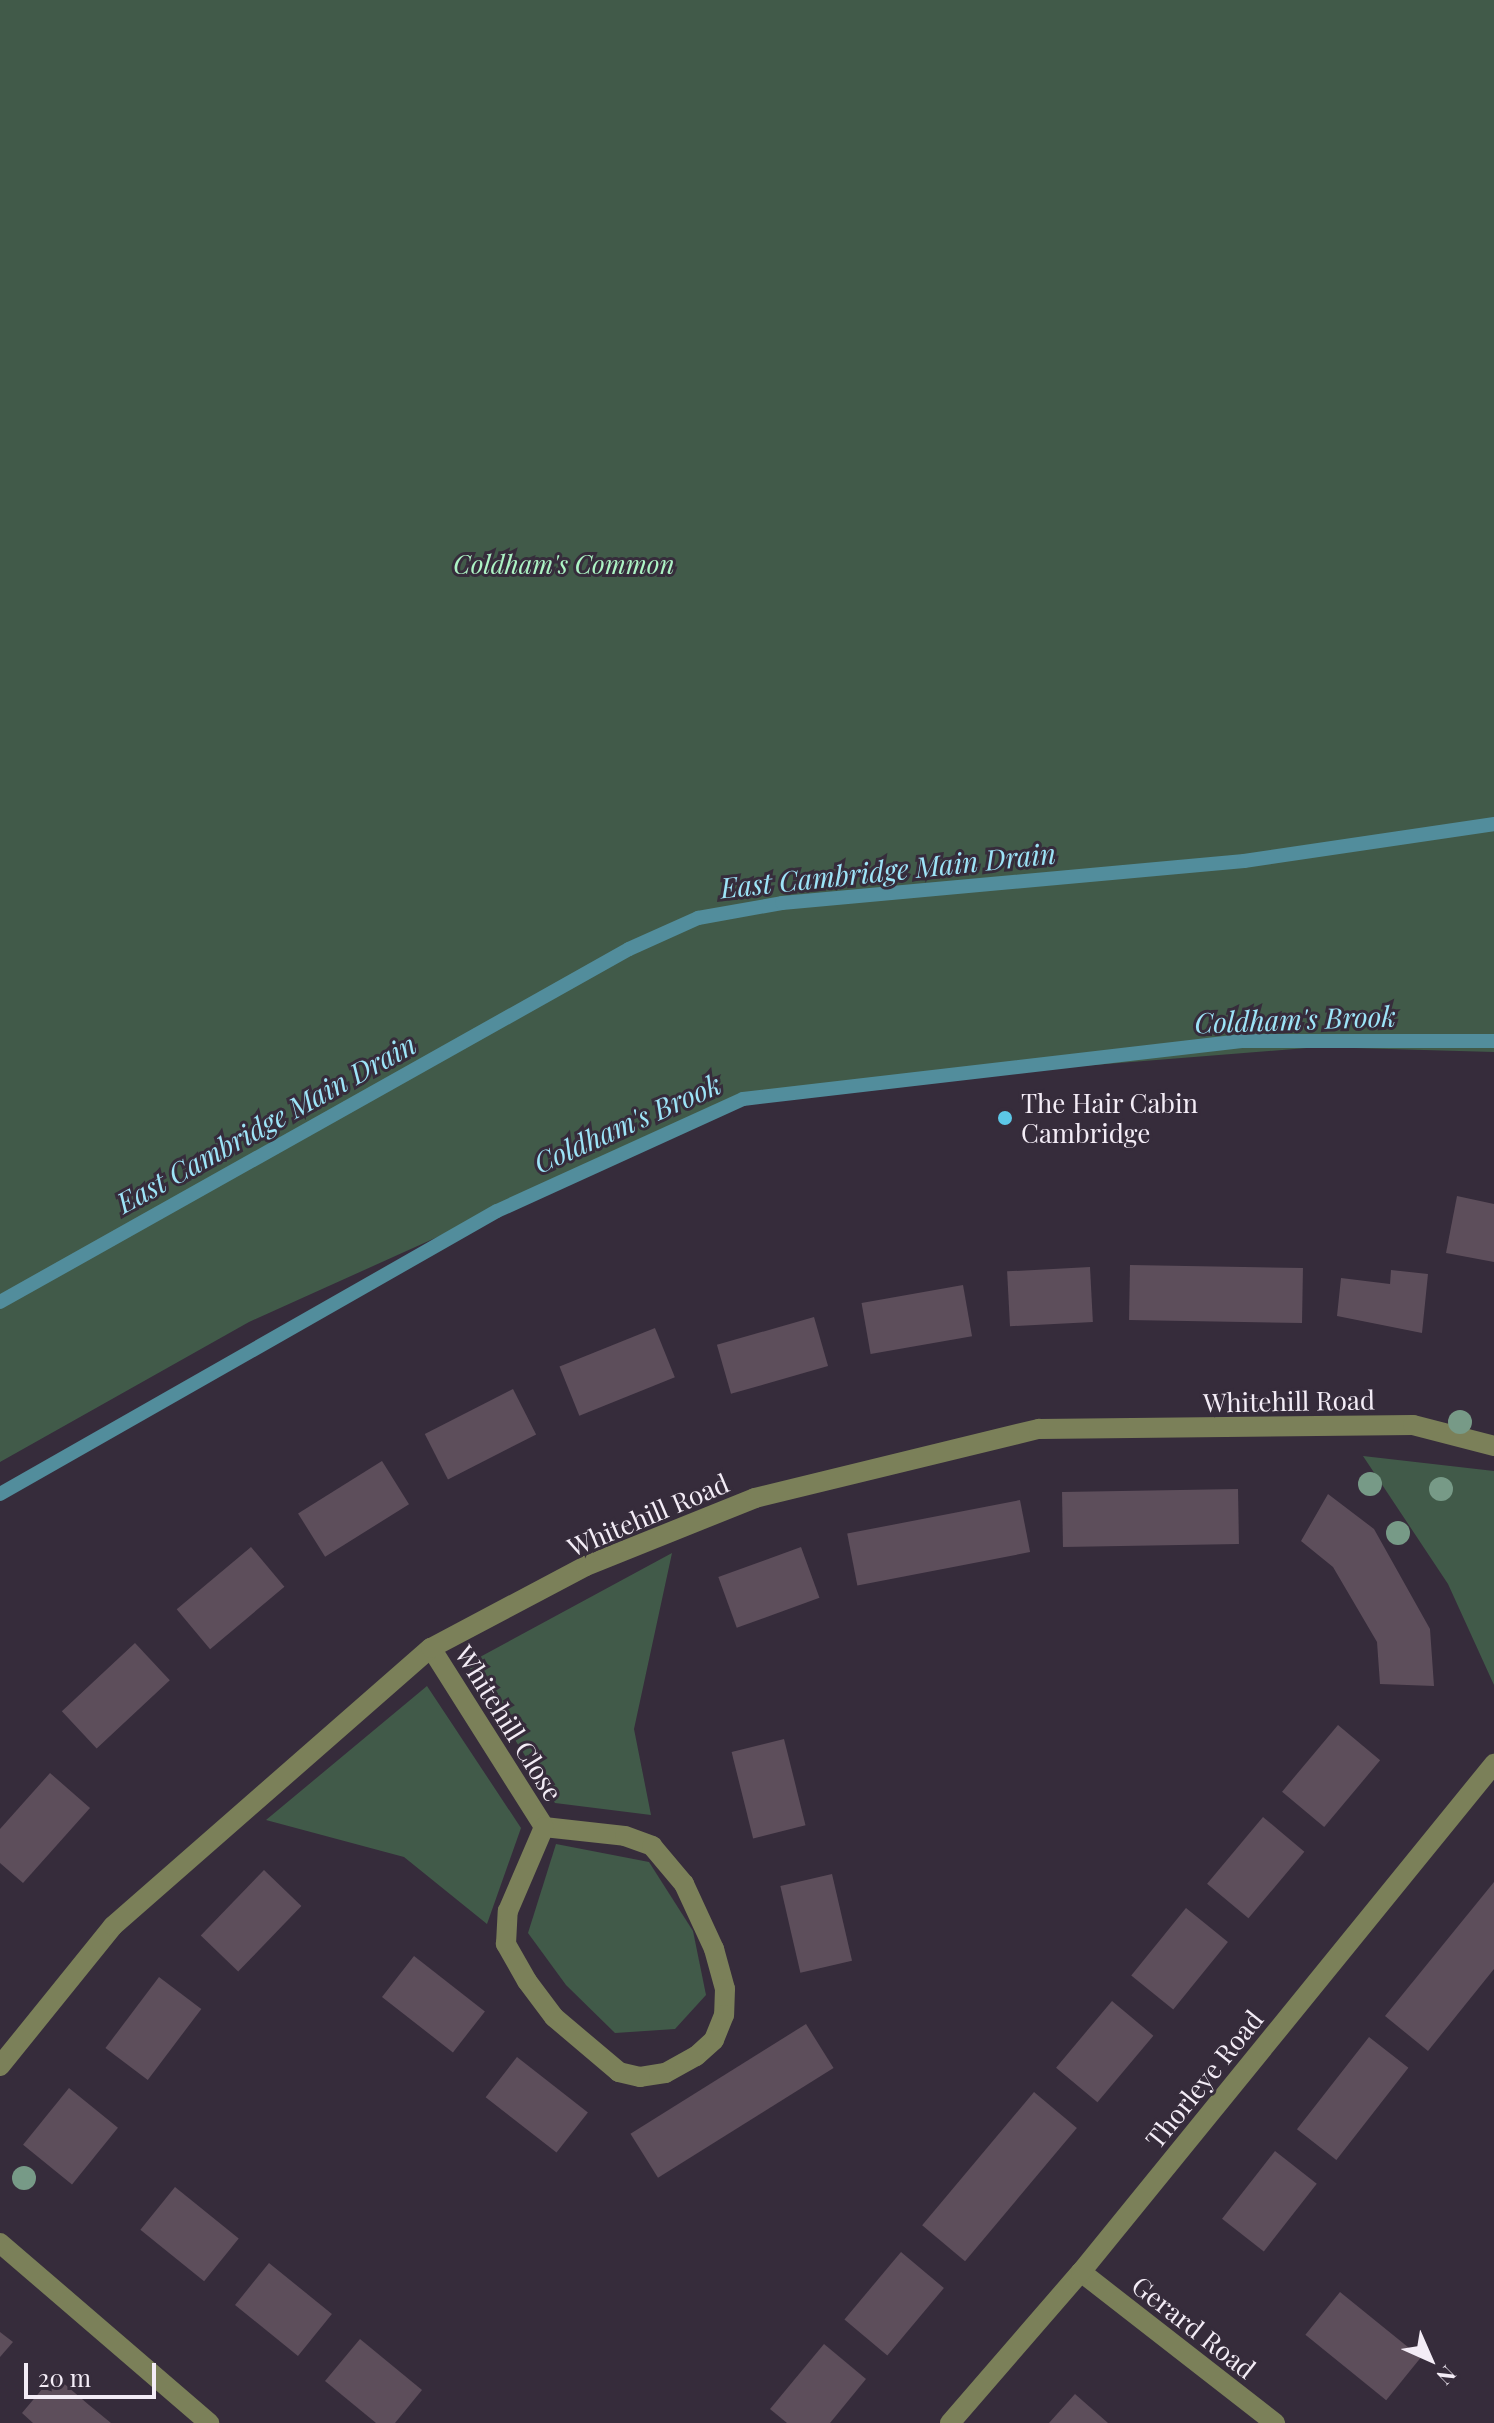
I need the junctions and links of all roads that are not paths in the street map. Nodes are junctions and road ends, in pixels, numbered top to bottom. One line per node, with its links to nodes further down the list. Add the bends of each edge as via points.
1 (1494, 1446): 2 (street, Whitehill Road, via 1413,1425 1039,1429 755,1498 586,1566)
2 (431, 1648): 4 (street, Whitehill Close); 5 (street, Whitehill Road, via 113,1926)
3 (1494, 1764): 7 (street, Thorleye Road)
4 (544, 1827): 4 (street, Whitehill Close, via 625,1836 652,1846 684,1884 714,1949 725,1989 724,2015 714,2040 696,2056 665,2073 640,2077 619,2072 554,2017 527,1981 506,1944 508,1911)
5 (0, 2066)
6 (0, 2243): 8 (street)
7 (1081, 2272): 9 (street, Thorleye Road); 10 (street, Gerard Road)
8 (209, 2423)
9 (950, 2423)
10 (1275, 2423)

